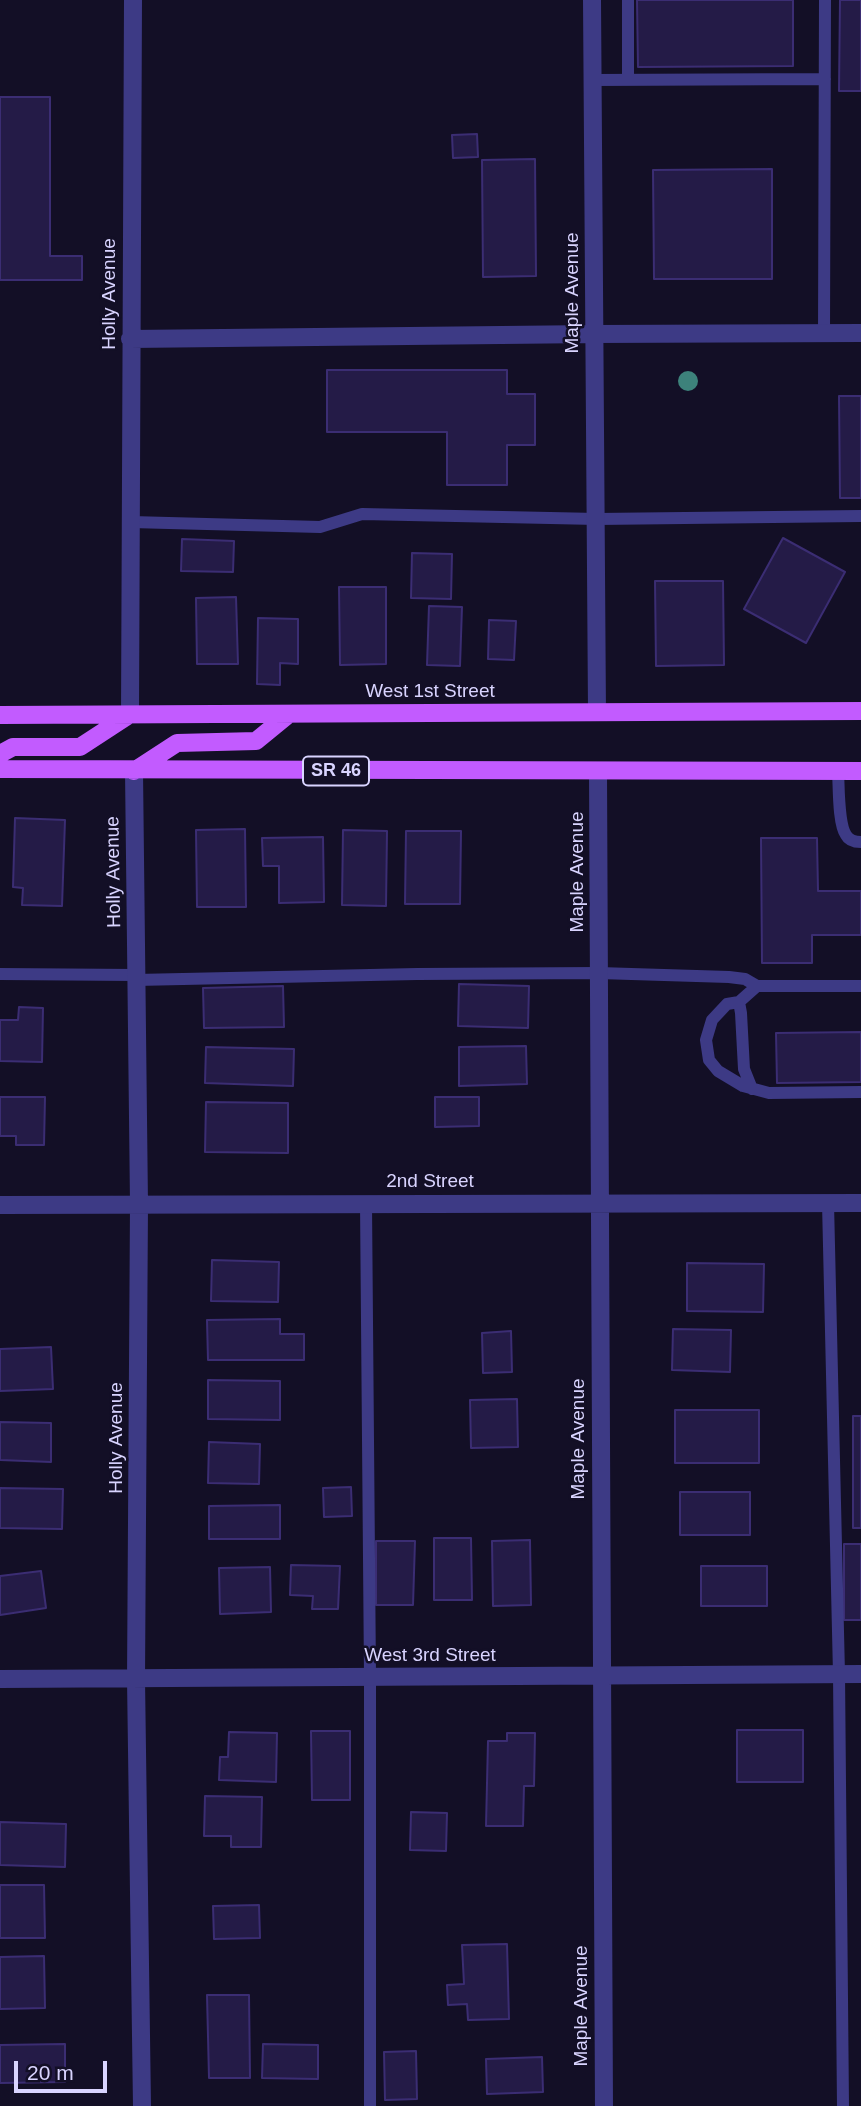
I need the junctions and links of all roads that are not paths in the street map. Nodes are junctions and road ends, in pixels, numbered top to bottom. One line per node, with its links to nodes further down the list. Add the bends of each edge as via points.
1 (133, 0): 11 (street, Holly Avenue)
2 (592, 0): 6 (street, Maple Avenue)
3 (628, 0): 7 (lane)
4 (825, 0): 5 (lane)
5 (825, 79): 7 (lane); 9 (lane)
6 (593, 80): 7 (lane); 8 (street, Maple Avenue)
7 (628, 80)
8 (594, 334): 9 (street); 11 (street); 13 (street, Maple Avenue)
9 (824, 334): 10 (street)
10 (861, 334)
11 (130, 339): 14 (street, Holly Avenue)
12 (861, 516): 13 (lane)
13 (597, 519): 14 (lane, via 362,514 320,527); 16 (street, Maple Avenue)
14 (131, 522): 17 (street, Holly Avenue)
15 (861, 711): 16 (main road, West 1st Street)
16 (597, 712): 18 (main road, West 1st Street)
17 (130, 714): 18 (main road, West 1st Street); 19 (main road, West 1st Street); 20 (main road, via 80,747 13,747)
18 (289, 714): 22 (main road, via 256,741 177,743)
19 (0, 715)
20 (0, 754)
21 (0, 769): 22 (main road, SR 46)
22 (134, 771): 23 (main road, SR 46); 29 (street, Holly Avenue)
23 (598, 771): 24 (main road, SR 46); 27 (street, Maple Avenue)
24 (838, 771): 25 (main road, SR 46); 26 (lane, via 842,826 854,842)
25 (861, 771)
26 (861, 842)
27 (600, 973): 29 (lane); 30 (lane, via 729,977); 36 (street, Maple Avenue)
28 (0, 974): 29 (lane)
29 (136, 977): 39 (street, Holly Avenue)
30 (757, 986): 31 (lane); 32 (lane)
31 (861, 986)
32 (739, 1002): 33 (lane, via 744,1069); 33 (lane, via 727,1004 712,1020 706,1040 709,1060 718,1071)
33 (752, 1089): 34 (lane, via 769,1093)
34 (861, 1092)
35 (366, 1203): 36 (street, 2nd Street); 39 (street, 2nd Street); 44 (lane)
36 (599, 1203): 37 (street, 2nd Street); 43 (street, Maple Avenue)
37 (828, 1203): 38 (street, 2nd Street); 41 (lane)
38 (861, 1203)
39 (139, 1204): 40 (street, 2nd Street); 46 (street, Holly Avenue)
40 (0, 1205)
41 (839, 1674): 42 (street, West 3rd Street); 43 (street, West 3rd Street); 50 (lane)
42 (861, 1674)
43 (601, 1676): 44 (street, West 3rd Street); 49 (street, Maple Avenue)
44 (370, 1677): 46 (street, West 3rd Street); 48 (lane)
45 (0, 1679): 46 (street, West 3rd Street)
46 (136, 1679): 47 (street, Holly Avenue)
47 (142, 2106)
48 (370, 2106)
49 (604, 2106)
50 (843, 2106)

